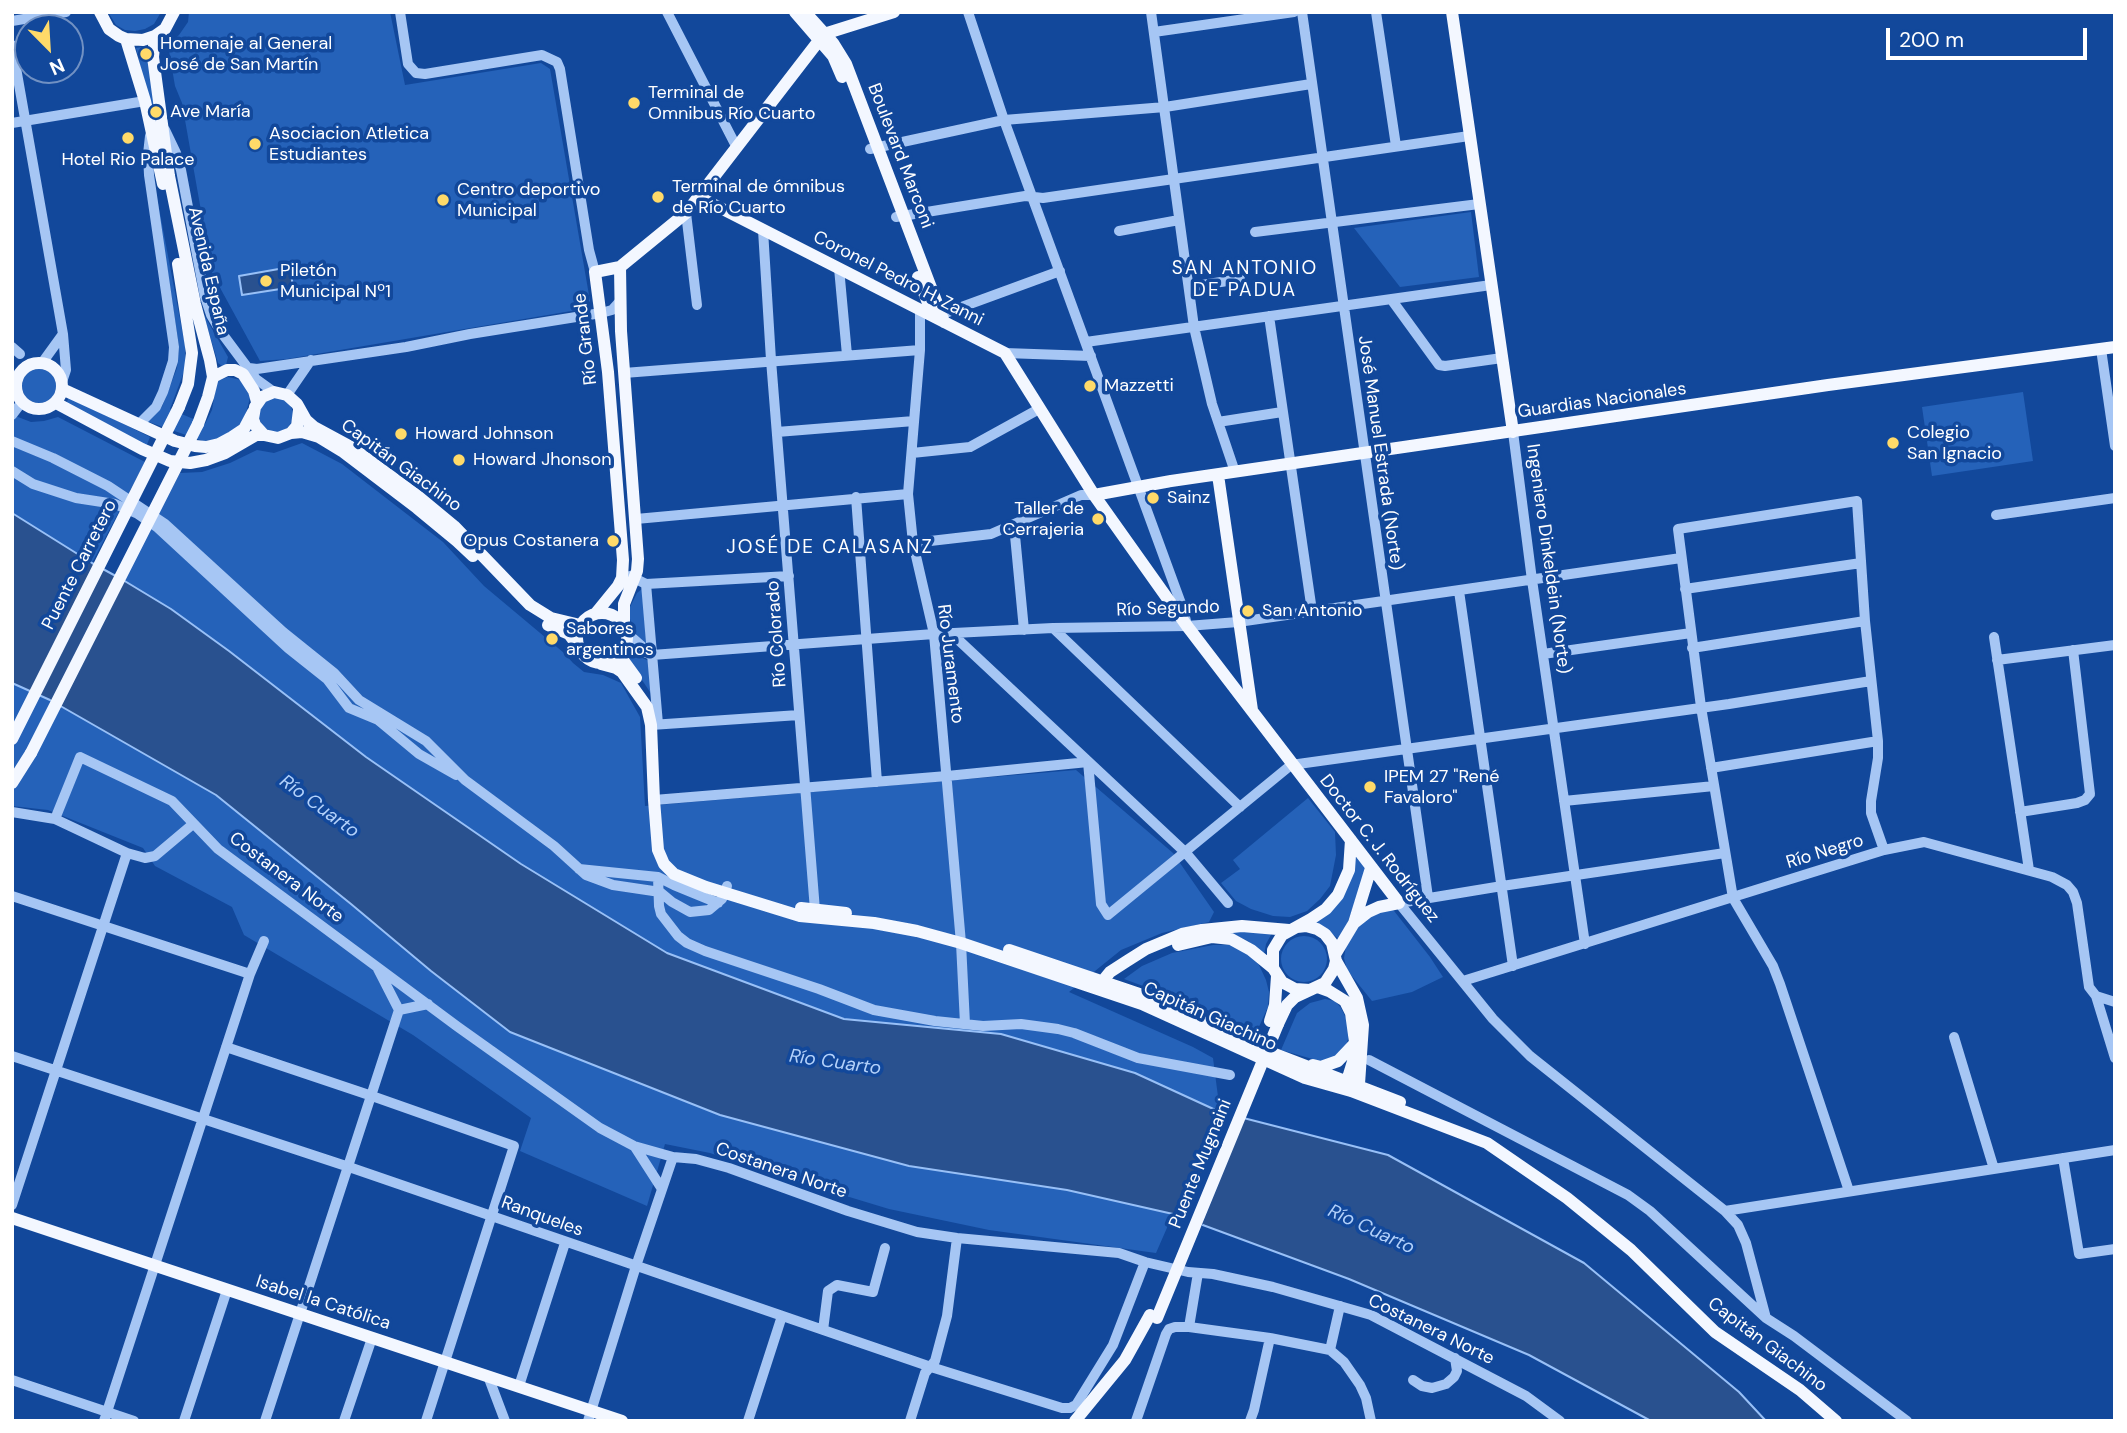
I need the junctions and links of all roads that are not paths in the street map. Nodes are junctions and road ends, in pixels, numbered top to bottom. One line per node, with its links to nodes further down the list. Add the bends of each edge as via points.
1 (66, 12): 16 (street)
2 (100, 12): 20 (main road, via 109,29)
3 (174, 12): 18 (main road)
4 (400, 12): 48 (street, Río Grande, via 408,64 416,74 542,55 557,62)
5 (667, 12): 30 (street)
6 (794, 12): 19 (main road, Boulevard Marconi)
7 (805, 12): 19 (main road, Boulevard Marconi)
8 (813, 12): 19 (street)
9 (968, 12): 26 (street)
10 (1151, 12): 17 (street)
11 (1294, 12): 17 (street)
12 (1302, 12): 22 (street, José Manuel Estrada (Norte))
13 (1376, 12): 31 (street)
14 (1452, 12): 29 (main road, Ingeniero Dinkeldein (Norte))
15 (891, 13): 19 (main road)
16 (12, 21)
17 (1154, 32): 24 (street)
18 (155, 36): 20 (main road); 28 (main road, Avenida España)
19 (821, 36): 30 (main road); 32 (main road, Boulevard Marconi, via 841,53)
20 (126, 39): 23 (main road, Avenida España)
21 (12, 45): 25 (street)
22 (1311, 83): 24 (street); 33 (street, José Manuel Estrada (Norte))
23 (145, 101): 25 (street); 28 (main road, Avenida España)
24 (1165, 107): 26 (street); 34 (street)
25 (25, 120): 27 (street); 61 (street)
26 (1004, 120): 32 (street); 36 (street)
27 (12, 123)
28 (156, 126): 75 (street, Avenida España, via 176,153 181,170 211,315); 77 (main road, Avenida España); 83 (main road, Avenida España, via 192,353); 91 (street, Avenida España, via 148,154 149,175 174,347 163,392)
29 (1469, 136): 31 (street); 37 (main road, Ingeniero Dinkeldein (Norte))
30 (736, 146): 35 (main road)
31 (1396, 146): 33 (street)
32 (874, 148): 39 (main road, Boulevard Marconi)
33 (1324, 157): 34 (street); 41 (street, José Manuel Estrada (Norte))
34 (1173, 180): 36 (street); 40 (street)
35 (699, 197): 38 (main road); 42 (main road, Coronel Pedro H. Zanni)
36 (1032, 197): 39 (street); 47 (street)
37 (1479, 204): 41 (street); 50 (main road, Ingeniero Dinkeldein (Norte))
38 (686, 213): 45 (main road); 54 (street)
39 (900, 216): 59 (main road, Boulevard Marconi)
40 (1179, 220): 43 (street); 51 (street)
41 (1331, 223): 44 (street); 55 (street, José Manuel Estrada (Norte))
42 (763, 230): 46 (main road, Coronel Pedro H. Zanni); 71 (street, Río Colorado)
43 (1119, 231)
44 (1255, 232)
45 (620, 267): 48 (main road); 53 (main road, Río Grande)
46 (838, 268): 56 (main road, Coronel Pedro H. Zanni); 67 (street)
47 (1060, 271): 59 (street); 62 (street)
48 (595, 272): 57 (main road, Río Grande)
49 (1240, 278): 51 (street)
50 (1491, 285): 52 (street); 69 (main road, Ingeniero Dinkeldein (Norte))
51 (1189, 287): 60 (street)
52 (1391, 299): 55 (street); 69 (street, via 1439,365)
53 (621, 300): 57 (street); 76 (main road, Río Grande)
54 (697, 304)
55 (1344, 306): 58 (street); 99 (street, José Manuel Estrada (Norte))
56 (920, 310): 59 (main road, Coronel Pedro H. Zanni); 65 (street, Río Juramento)
57 (601, 313): 70 (street); 119 (main road, Río Grande)
58 (1269, 316): 60 (street); 87 (street)
59 (940, 318): 66 (main road, Coronel Pedro H. Zanni)
60 (1194, 327): 62 (street); 90 (street)
61 (63, 334): 72 (street); 79 (street, via 66,370)
62 (1086, 342): 68 (street)
63 (2115, 347): 64 (main road, Guardias Nacionales)
64 (2101, 349): 93 (main road, Guardias Nacionales); 97 (street)
65 (920, 350): 67 (street); 89 (street, Río Juramento)
66 (1005, 353): 68 (street, Coronel Pedro H. Zanni); 85 (main road, Doctor C. J. Rodríguez)
67 (847, 355): 71 (street)
68 (1091, 356): 105 (street)
69 (1502, 358): 93 (main road, Ingeniero Dinkeldein (Norte))
70 (311, 360): 73 (street); 80 (street)
71 (771, 360): 76 (street); 92 (street, Río Colorado)
72 (42, 363): 74 (main road); 79 (main road, via 56,370)
73 (269, 367): 75 (street); 80 (street, via 262,378)
74 (18, 368): 78 (main road)
75 (249, 368): 80 (street, Avenida España)
76 (624, 373): 113 (main road, Río Grande)
77 (213, 377): 84 (main road, via 227,370 243,374 254,391); 165 (main road, Avenida España, bridge, via 198,424)
78 (14, 382): 81 (main road)
79 (62, 385): 82 (main road); 91 (main road)
80 (275, 391): 84 (main road); 86 (main road)
81 (22, 402): 82 (main road, via 34,409); 88 (street)
82 (55, 403): 95 (main road, via 170,461 206,460)
83 (179, 407): 156 (main road, Puente Carretero, bridge)
84 (255, 407): 91 (main road, via 244,429 206,447 175,441); 95 (main road, via 255,425)
85 (1039, 409): 98 (street, via 970,447); 107 (main road, Doctor C. J. Rodríguez)
86 (299, 410): 94 (main road); 130 (main road, Capitán Giachino, via 314,427 351,447 454,526 530,605 551,618)
87 (1282, 412): 90 (street); 100 (street)
88 (12, 415)
89 (914, 421): 92 (street); 98 (street, Río Juramento)
90 (1218, 422): 102 (street)
91 (139, 424)
92 (778, 432): 111 (street, Río Colorado)
93 (1513, 432): 99 (main road, Guardias Nacionales); 121 (street, Ingeniero Dinkeldein (Norte))
94 (291, 433): 95 (main road, via 278,438); 140 (main road, Capitán Giachino, via 319,437 342,451 457,541 524,611 569,634)
95 (264, 435)
96 (12, 441): 104 (street)
97 (2115, 446)
98 (912, 453): 106 (street, Río Juramento)
99 (1365, 453): 100 (main road, Guardias Nacionales); 125 (street, José Manuel Estrada (Norte))
100 (1291, 464): 102 (main road, Guardias Nacionales); 126 (street)
101 (12, 471): 110 (street, via 33,484)
102 (1235, 472): 103 (main road, Guardias Nacionales)
103 (1218, 475): 105 (main road, Guardias Nacionales); 129 (main road)
104 (96, 480): 110 (street); 118 (street, via 165,524)
105 (1139, 486): 107 (main road, Guardias Nacionales); 131 (street)
106 (908, 494): 108 (street); 115 (street, Río Juramento)
107 (1094, 495): 114 (street, via 1081,495); 131 (main road, Doctor C. J. Rodríguez)
108 (856, 498): 111 (street); 139 (street)
109 (2115, 498): 112 (street)
110 (94, 500): 118 (street, via 138,513)
111 (783, 505): 113 (street); 120 (street, Río Colorado)
112 (1996, 515)
113 (636, 519): 119 (main road, Río Grande, via 638,559)
114 (1014, 525): 115 (street, via 991,534); 134 (street)
115 (913, 543): 137 (street, Río Juramento)
116 (1681, 558): 117 (street, via 1678,529 1857,501); 121 (street, Río Segundo); 123 (street)
117 (1861, 563): 123 (street); 128 (street)
118 (213, 572): 181 (street, via 288,648 327,679 349,708 378,720 419,754 465,780)
119 (628, 575): 122 (street); 127 (main road, Río Grande); 133 (main road, Río Grande)
120 (789, 576): 122 (street); 141 (street, Río Colorado)
121 (1532, 580): 124 (street, Río Segundo); 146 (street, Ingeniero Dinkeldein (Norte))
122 (646, 584): 147 (street)
123 (1685, 589): 136 (street)
124 (1459, 591): 125 (street, Río Segundo); 157 (street)
125 (1385, 601): 126 (street, Río Segundo); 159 (street, José Manuel Estrada (Norte))
126 (1312, 611): 129 (street, Río Segundo)
127 (596, 613): 130 (main road); 133 (main road, via 612,615)
128 (1865, 621): 143 (street); 150 (street)
129 (1238, 622): 131 (street, Río Segundo); 152 (main road)
130 (579, 625): 140 (main road)
131 (1186, 626): 132 (street, Río Segundo); 152 (main road, Doctor C. J. Rodríguez)
132 (1053, 628): 134 (street, Río Segundo); 170 (street)
133 (625, 629): 145 (main road); 147 (street)
134 (1024, 630): 135 (street, Río Segundo)
135 (951, 633): 137 (street, Río Segundo); 160 (street)
136 (1691, 633): 143 (street); 146 (street)
137 (934, 634): 139 (street, Río Segundo); 163 (street, Río Juramento)
138 (1994, 637): 148 (street)
139 (865, 639): 141 (street, Río Segundo); 164 (street)
140 (577, 645): 149 (main road, via 587,659)
141 (794, 645): 147 (street, Río Segundo); 153 (street, Río Colorado)
142 (2115, 645): 144 (street)
143 (1692, 648): 151 (street)
144 (2073, 650): 148 (street); 172 (street, via 2090,794 2077,803)
145 (622, 654): 147 (street, Río Segundo, via 639,650); 149 (main road); 154 (main road, via 647,695)
146 (1543, 654): 155 (street, Ingeniero Dinkeldein (Norte))
147 (652, 655): 154 (street)
148 (1997, 660): 172 (street)
149 (601, 664): 154 (main road, via 629,680)
150 (1871, 681): 151 (street); 158 (street)
151 (1700, 708): 155 (street); 162 (street)
152 (1253, 714): 161 (main road, Doctor C. J. Rodríguez)
153 (799, 715): 154 (street); 166 (street, Río Colorado)
154 (654, 725): 168 (main road)
155 (1554, 729): 157 (street); 169 (street, Ingeniero Dinkeldein (Norte))
156 (12, 739)
157 (1479, 739): 159 (street); 185 (street)
158 (1878, 741): 162 (street); 176 (street, via 1871,813)
159 (1407, 750): 161 (street); 189 (street, José Manuel Estrada (Norte))
160 (1088, 762): 163 (street); 178 (street); 178 (street, via 1101,904 1108,915)
161 (1291, 765): 170 (street); 175 (main road, Doctor C. J. Rodríguez)
162 (1711, 768): 167 (street)
163 (947, 776): 164 (street); 197 (street, Río Juramento)
164 (877, 782): 166 (street)
165 (12, 783)
166 (806, 786): 168 (street); 193 (street, Río Colorado)
167 (1714, 786): 169 (street); 179 (street)
168 (657, 800): 187 (main road, Capitán Giachino, via 664,846 672,863); 187 (main road, Capitán Giachino, via 658,850 667,869)
169 (1564, 801): 183 (street, Ingeniero Dinkeldein (Norte))
170 (1240, 807): 178 (street)
171 (12, 812): 173 (street)
172 (2020, 812): 182 (street)
173 (55, 819): 174 (street, Costanera Norte, via 80,757 172,801); 177 (street)
174 (193, 824): 177 (street, via 155,856); 201 (street, Costanera Norte, via 218,849)
175 (1351, 840): 180 (main road, Doctor C. J. Rodríguez); 196 (main road, via 1349,870 1338,895 1326,909)
176 (1884, 850): 182 (street, Río Negro, via 1924,842); 190 (street, Río Negro)
177 (127, 853): 195 (street)
178 (1186, 853): 191 (street)
179 (1725, 853): 183 (street); 190 (street)
180 (1371, 868): 192 (main road, Doctor C. J. Rodríguez); 194 (main road)
181 (579, 869): 184 (street); 186 (street, via 600,881)
182 (2029, 870): 208 (street, Río Negro, via 2052,877 2073,892 2089,986)
183 (1576, 876): 185 (street); 199 (street, Ingeniero Dinkeldein (Norte))
184 (658, 877): 186 (street); 187 (street, via 674,886)
185 (1502, 886): 189 (street); 202 (street)
186 (660, 892): 187 (street, via 690,912 709,910); 213 (street, via 665,921 687,943 874,1010)
187 (723, 894): 193 (main road, Capitán Giachino); 197 (main road, Capitán Giachino, via 800,916)
188 (12, 896): 195 (street)
189 (1428, 897): 192 (street)
190 (1732, 898): 199 (street, Río Negro); 233 (street, via 1773,966)
191 (1228, 903)
192 (1399, 903): 194 (main road, via 1368,912); 205 (street, Doctor C. J. Rodríguez)
193 (815, 910): 197 (main road, Capitán Giachino, via 885,916)
194 (1354, 923): 200 (main road)
195 (104, 927): 204 (street); 221 (street)
196 (1293, 929): 200 (main road, via 1306,926 1325,934); 203 (main road, via 1276,942); 206 (main road, via 1242,926 1182,934 1146,949 1110,972)
197 (960, 939): 206 (main road, Capitán Giachino, via 1075,972); 213 (street, Río Juramento)
198 (264, 941): 204 (street)
199 (1585, 944): 202 (street, Río Negro)
200 (1336, 957): 207 (main road, via 1331,976); 223 (main road, via 1362,1018 1364,1038)
201 (377, 966): 210 (street, Costanera Norte); 211 (street)
202 (1513, 966): 205 (street, Río Negro)
203 (1275, 972): 206 (main road, via 1240,943 1212,937 1168,948); 207 (main road, via 1295,989); 212 (main road)
204 (250, 974): 216 (street)
205 (1463, 981): 235 (street, Doctor C. J. Rodríguez, via 1530,1056)
206 (1104, 986): 218 (main road, Capitán Giachino, via 1157,1000); 223 (main road, Capitán Giachino, via 1305,1078)
207 (1314, 989): 212 (main road, via 1295,997); 215 (main road, via 1345,1000)
208 (2096, 996): 209 (street); 219 (street)
209 (2115, 1002)
210 (428, 1004): 211 (street); 226 (street, Costanera Norte, via 600,1128)
211 (399, 1010): 224 (street)
212 (1274, 1022): 250 (main road, Puente Mugnaini, bridge)
213 (965, 1024): 222 (street, via 1058,1029 1126,1055)
214 (1954, 1037): 231 (street)
215 (1355, 1042): 218 (main road, via 1338,1061 1321,1067); 223 (main road)
216 (226, 1047): 224 (street); 225 (street)
217 (12, 1056): 221 (street, Ranqueles)
218 (1284, 1058): 223 (main road, Capitán Giachino)
219 (2115, 1058)
220 (1369, 1060): 251 (street, via 1628,1195)
221 (57, 1071): 225 (street, Ranqueles); 234 (street)
222 (1230, 1074)
223 (1352, 1085): 281 (main road, Capitán Giachino, via 1487,1143 1518,1163 1631,1250 1715,1332 1800,1390); 282 (main road, via 1483,1134 1541,1170 1650,1258 1709,1318 1805,1385)
224 (372, 1096): 230 (street); 236 (street, via 514,1146)
225 (202, 1120): 230 (street, Ranqueles); 243 (street)
226 (634, 1146): 228 (street, Costanera Norte); 232 (street)
227 (2115, 1150): 229 (street)
228 (673, 1157): 232 (street); 238 (street, Costanera Norte, via 729,1168 917,1232)
229 (2063, 1158): 231 (street); 241 (street, via 2079,1254)
230 (349, 1167): 236 (street, Ranqueles); 248 (street)
231 (1994, 1169): 233 (street)
232 (662, 1189): 244 (street)
233 (1849, 1191): 235 (street)
234 (12, 1205)
235 (1725, 1211): 251 (street, Doctor C. J. Rodríguez, via 1738,1224 1746,1243)
236 (492, 1216): 239 (street, Ranqueles); 258 (street)
237 (12, 1219): 243 (main road, Isabel la Católica)
238 (957, 1238): 242 (street, Costanera Norte, via 1119,1253); 259 (street, via 947,1316)
239 (565, 1243): 244 (street, Ranqueles); 263 (street)
240 (886, 1248): 253 (street, via 873,1292 837,1285 828,1290)
241 (2115, 1249)
242 (1145, 1262): 245 (street, Costanera Norte); 259 (street, Ranqueles, via 1106,1357 1070,1408)
243 (154, 1265): 246 (main road, Isabel la Católica); 264 (street)
244 (636, 1266): 249 (street, Ranqueles); 265 (street)
245 (1198, 1273): 247 (street, Costanera Norte); 252 (street)
246 (227, 1290): 248 (main road, Isabel la Católica); 267 (street)
247 (1340, 1306): 256 (street); 257 (street, Costanera Norte, via 1371,1315)
248 (300, 1314): 254 (main road, Isabel la Católica); 268 (street)
249 (782, 1316): 253 (street, Ranqueles); 273 (street)
250 (1154, 1317): 275 (main road); 276 (main road, via 1126,1371)
251 (1766, 1318): 283 (street)
252 (1189, 1327): 255 (street); 277 (street, via 1175,1327 1166,1334)
253 (823, 1330): 259 (street, Ranqueles)
254 (372, 1338): 258 (main road, Isabel la Católica); 269 (street)
255 (1270, 1338): 256 (street); 278 (street)
256 (1330, 1350): 279 (street, via 1360,1385)
257 (1455, 1358): 262 (street, via 1457,1371 1446,1384 1432,1388); 280 (street, Costanera Norte, via 1526,1396)
258 (445, 1362): 260 (main road, Isabel la Católica); 270 (street)
259 (931, 1367): 274 (street)
260 (488, 1376): 263 (main road, Isabel la Católica); 271 (street)
261 (12, 1380): 264 (street)
262 (1413, 1380)
263 (519, 1386): 265 (main road, Isabel la Católica)
264 (105, 1416): 266 (street)
265 (590, 1416): 272 (main road, Isabel la Católica)
266 (134, 1421)
267 (184, 1421)
268 (265, 1421)
269 (344, 1421)
270 (426, 1421)
271 (505, 1421)
272 (622, 1421)
273 (748, 1421)
274 (910, 1421)
275 (1075, 1421)
276 (1084, 1421)
277 (1136, 1421)
278 (1250, 1421)
279 (1371, 1421)
280 (1560, 1421)
281 (1836, 1421)
282 (1847, 1421)
283 (1907, 1421)

